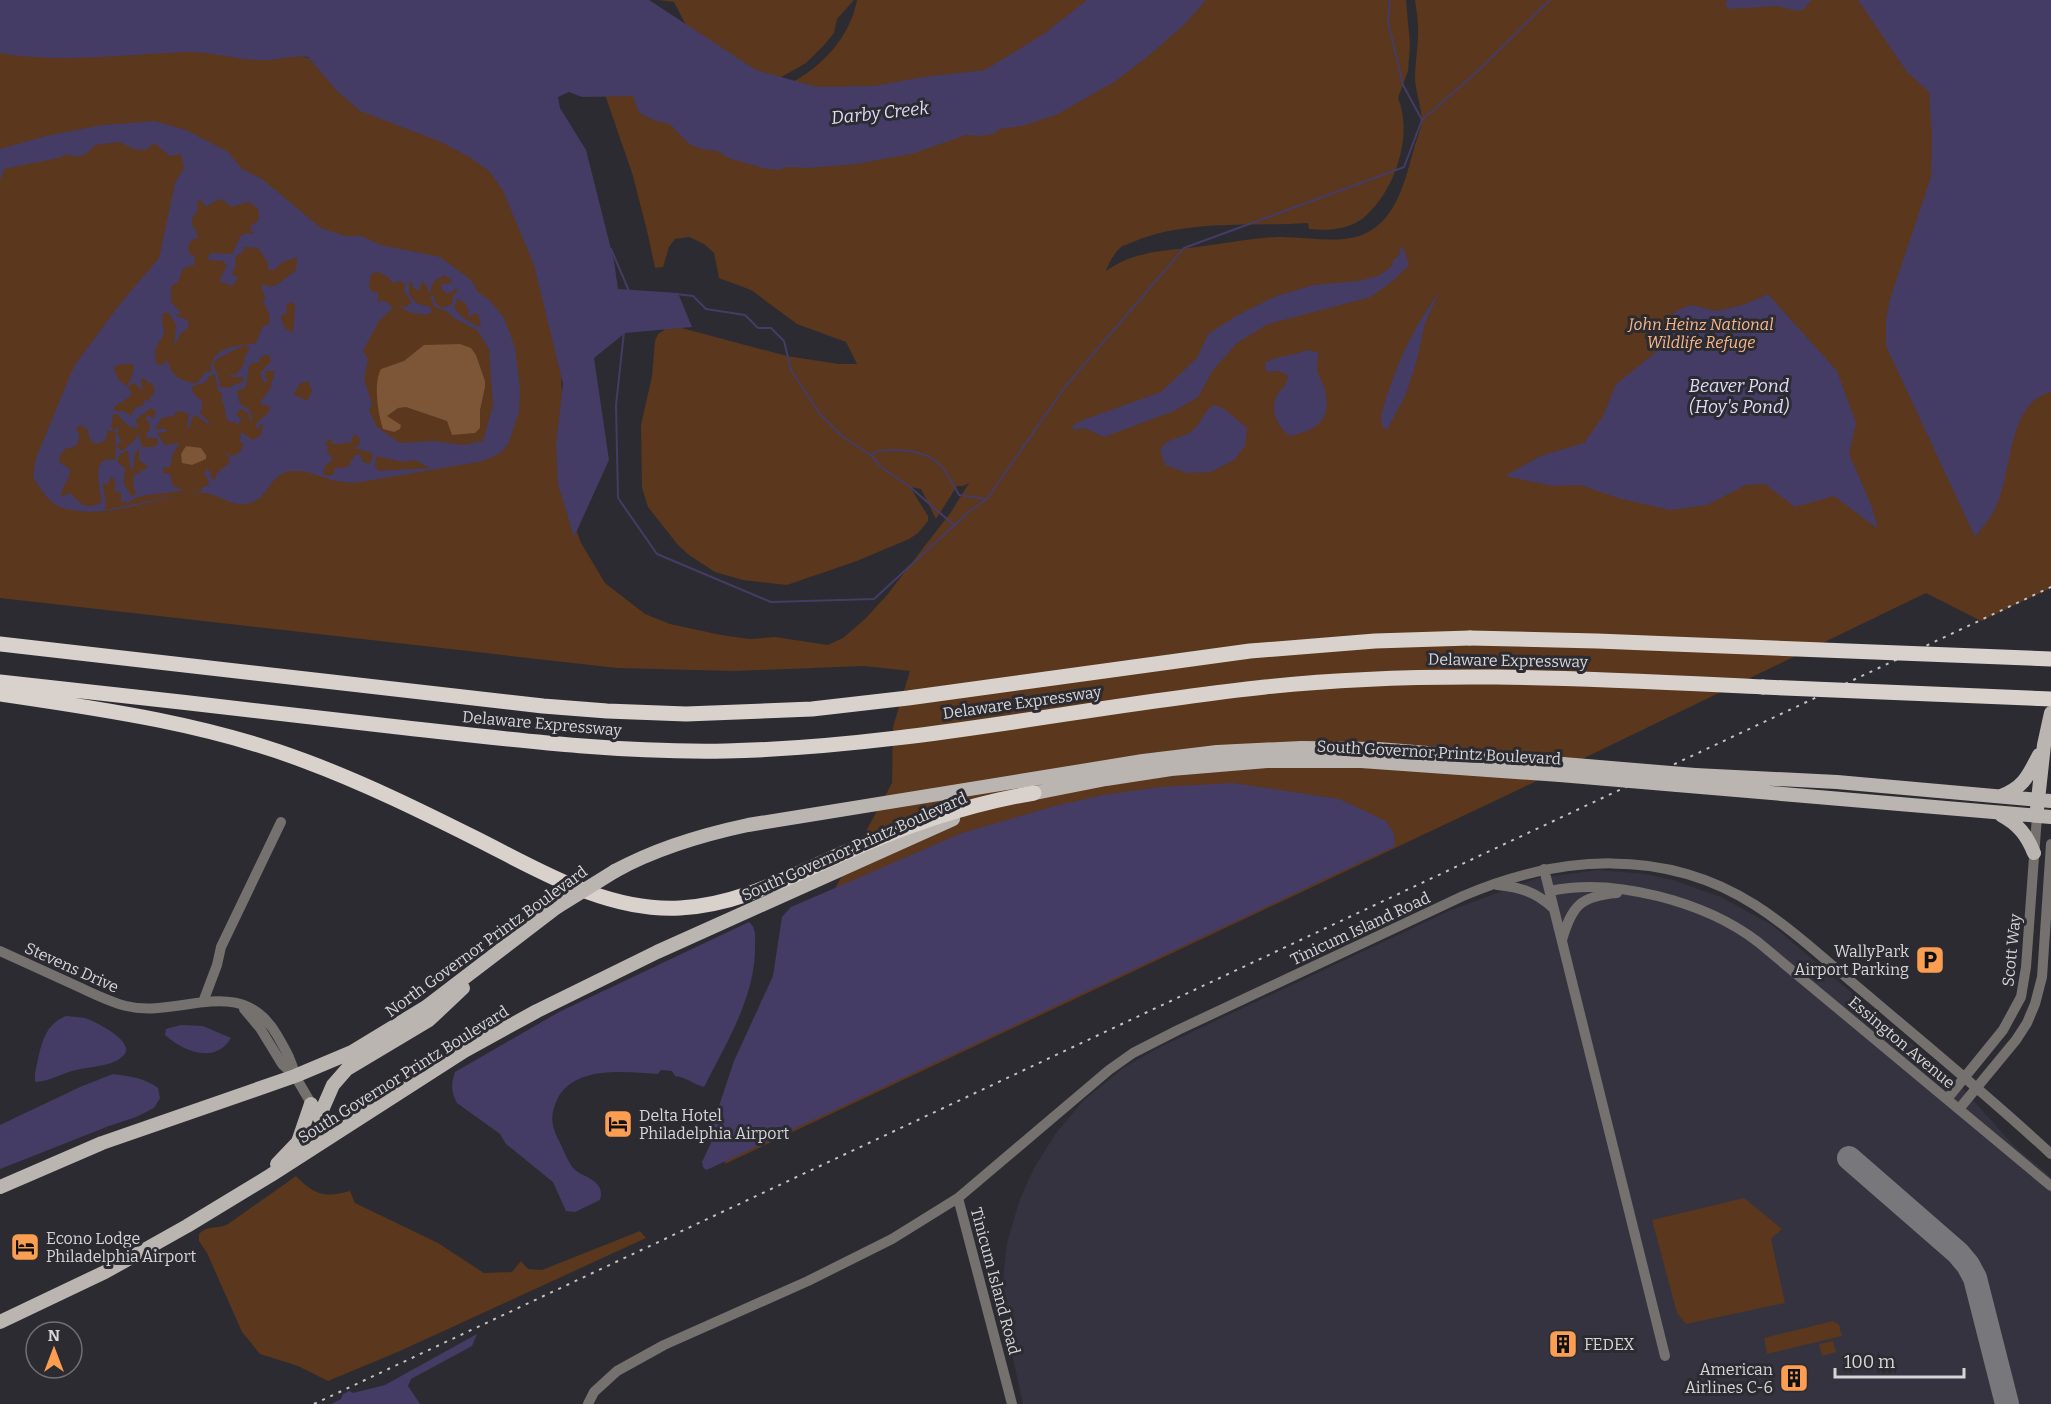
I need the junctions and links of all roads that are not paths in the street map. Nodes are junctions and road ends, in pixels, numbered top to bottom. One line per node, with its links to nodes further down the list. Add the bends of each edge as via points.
1 (0, 644): 2 (highway, Delaware Expressway, bridge, via 501,701 686,714 845,706 1218,654 1406,639 1566,639)
2 (2051, 659)
3 (0, 682): 5 (highway, Delaware Expressway, bridge, via 535,742 629,750 724,751 849,743 1225,691 1390,677 1556,677)
4 (0, 694): 9 (highway, via 192,728 286,754 373,789 574,887 650,908 692,908 735,899 920,823 990,800)
5 (2051, 699)
6 (2051, 713): 7 (main road)
7 (2044, 745): 10 (main road, via 2024,783); 11 (main road)
8 (1045, 776): 10 (main road, South Governor Printz Boulevard, bridge, via 1183,755 1378,748); 25 (main road, North Governor Printz Boulevard, bridge, via 732,828 671,845 615,871 558,907)
9 (1034, 793): 12 (main road, South Governor Printz Boulevard, bridge, via 1171,769 1267,761 1361,761); 36 (main road, South Governor Printz Boulevard, via 910,836 579,989 464,1051)
10 (2000, 796): 11 (main road, South Governor Printz Boulevard)
11 (2044, 800): 13 (main road)
12 (1997, 812): 13 (main road, South Governor Printz Boulevard); 17 (main road, via 2020,828)
13 (2037, 816): 14 (main road, South Governor Printz Boulevard); 17 (street, Scott Way)
14 (2051, 817)
15 (281, 822): 28 (street, via 221,947)
16 (2051, 846): 27 (street, Scott Way)
17 (2034, 853): 26 (street, Scott Way)
18 (1544, 869): 19 (street, Tinicum Island Road); 20 (street); 30 (street, Tinicum Island Road, via 1598,863 1647,866 1686,874 1733,893 1788,929)
19 (1491, 885): 22 (street, via 1524,889); 41 (street, Tinicum Island Road, via 1133,1053)
20 (1550, 891): 21 (street, via 1604,887); 22 (street)
21 (1629, 892): 23 (street, via 1599,895 1582,902 1571,914); 32 (street, Essington Avenue, via 1689,905 1749,934)
22 (1554, 909): 23 (street)
23 (1562, 940): 43 (street)
24 (0, 951): 28 (street, Stevens Drive, via 126,1006 161,1008)
25 (486, 962): 29 (main road, North Governor Printz Boulevard, via 366,1044); 35 (main road, via 434,1016 342,1073)
26 (2026, 967): 27 (street); 30 (street, Scott Way, via 2013,1015)
27 (2042, 968): 31 (street, Scott Way, via 2038,995 2027,1023)
28 (203, 1002): 29 (street, Stevens Drive, via 225,1000 262,1015 291,1059)
29 (295, 1076): 33 (street, Stevens Drive); 39 (main road, North Governor Printz Boulevard, via 122,1136)
30 (1965, 1077): 31 (street, Tinicum Island Road); 32 (street, Scott Way)
31 (1977, 1087): 34 (street, Scott Way); 37 (street, Tinicum Island Road)
32 (1947, 1099): 34 (street, Essington Avenue)
33 (312, 1104): 35 (street, Stevens Drive); 40 (main road, via 298,1142)
34 (1959, 1108): 38 (street, Essington Avenue)
35 (320, 1117): 36 (street, Stevens Drive)
36 (331, 1137): 40 (main road, South Governor Printz Boulevard)
37 (2051, 1154)
38 (2051, 1186)
39 (0, 1187)
40 (250, 1188): 42 (main road, South Governor Printz Boulevard, via 113,1267)
41 (958, 1198): 44 (street, via 892,1239 664,1345 617,1371 594,1392); 45 (street, Tinicum Island Road)
42 (0, 1322)
43 (1665, 1356)
44 (588, 1404)
45 (1012, 1404)

